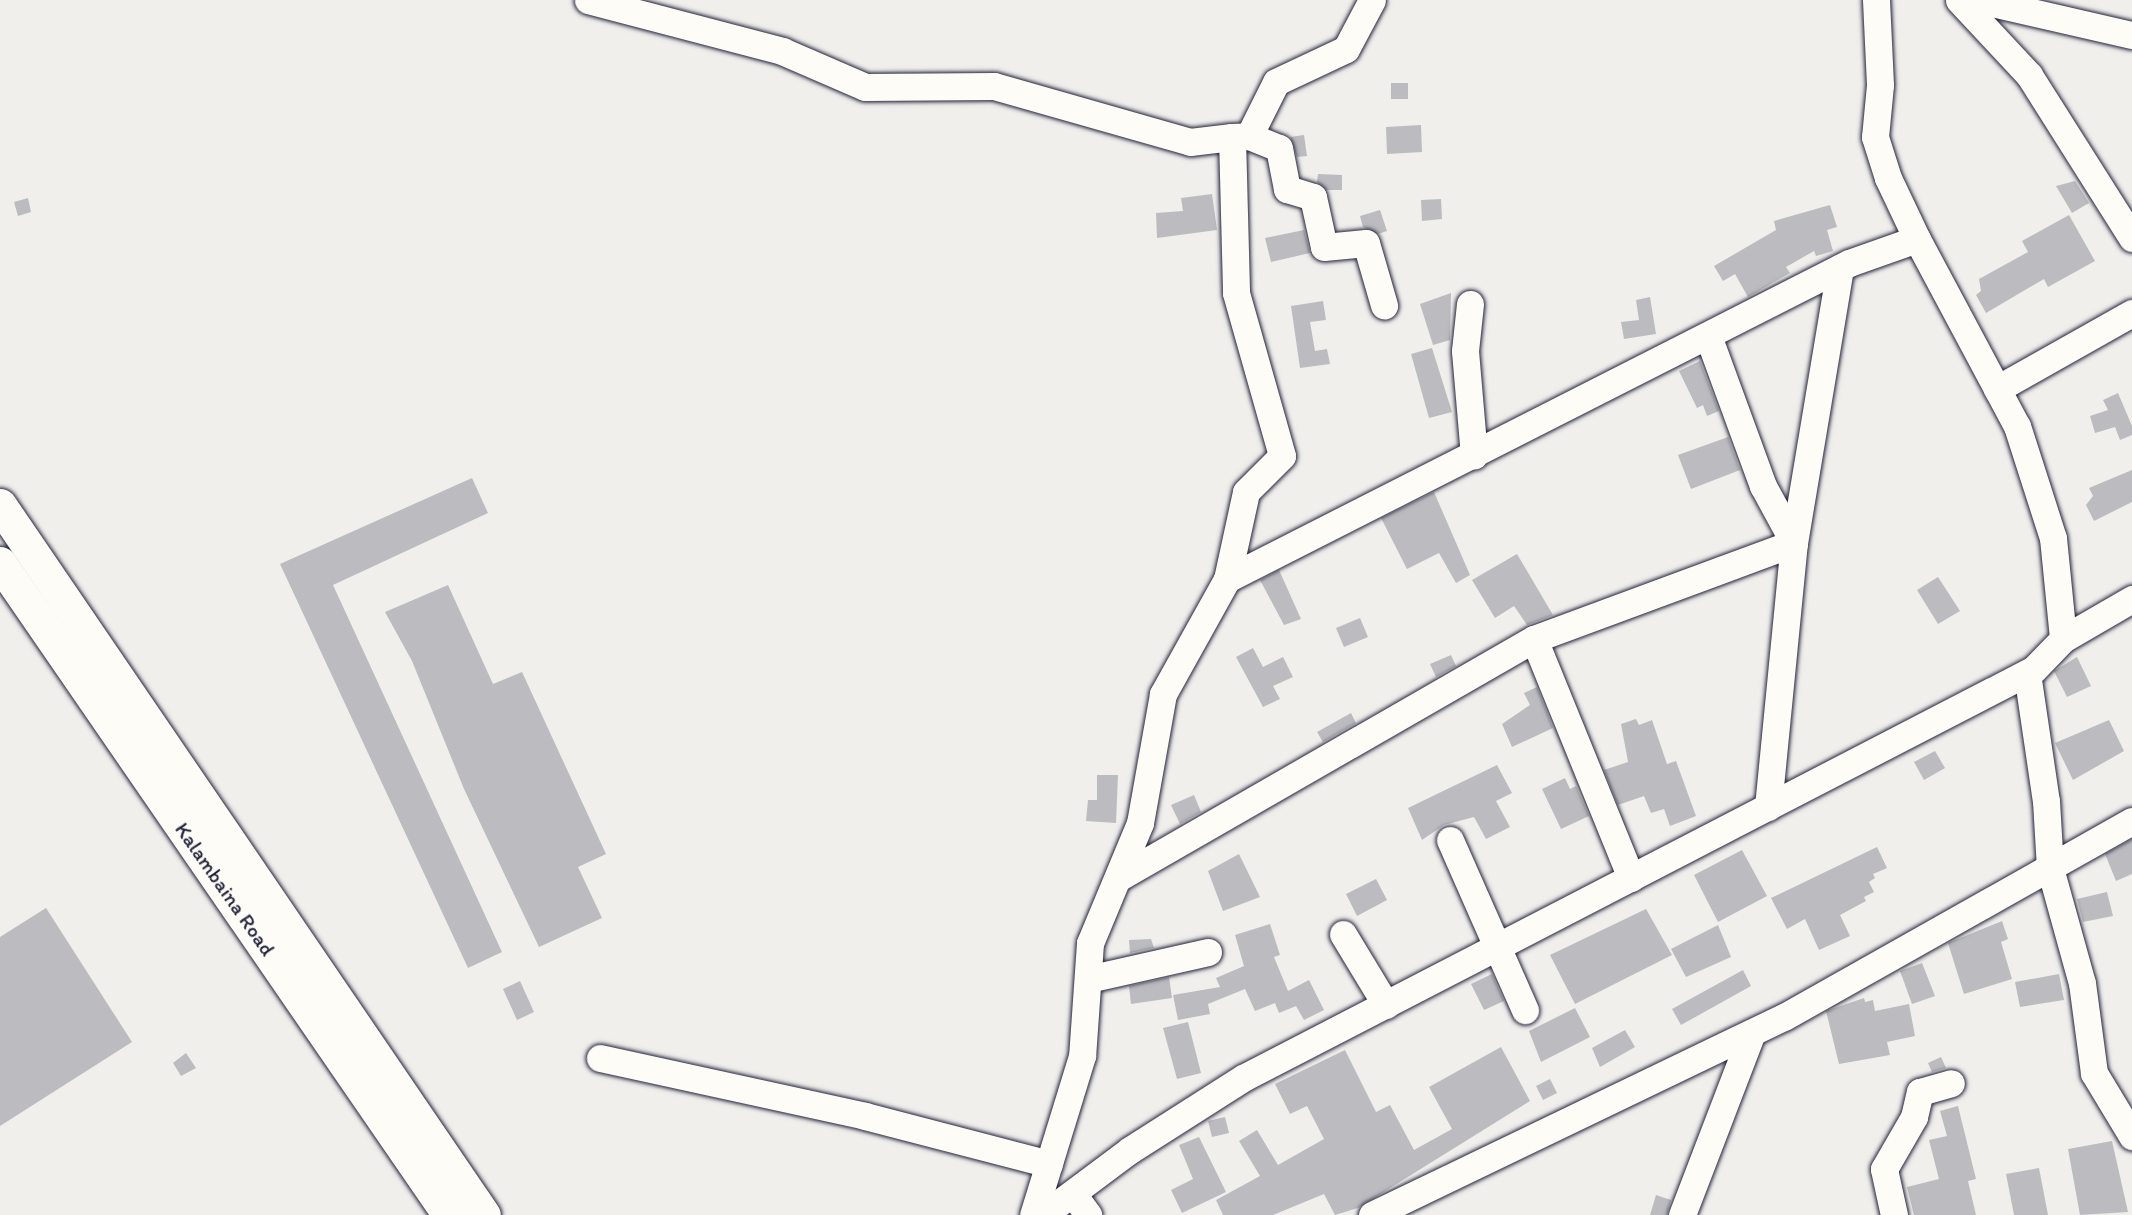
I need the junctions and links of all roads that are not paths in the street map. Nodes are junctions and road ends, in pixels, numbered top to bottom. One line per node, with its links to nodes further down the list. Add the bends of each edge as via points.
1 (588, 0): 7 (street, via 782,51 864,87 994,86 1190,142)
2 (1372, 0): 7 (street, via 1346,48 1276,82)
3 (1876, 0): 8 (street, via 1880,85 1875,137 1888,178)
4 (1959, 0): 9 (street, via 2029,75)
5 (1979, 0): 6 (street)
6 (2132, 35)
7 (1240, 136): 12 (street, via 1279,148 1287,189 1313,197 1324,247 1366,243); 20 (street, via 1236,293 1282,456 1246,492)
8 (1917, 238): 10 (street); 15 (street)
9 (2132, 238)
10 (1840, 268): 14 (street); 18 (street)
11 (1470, 304): 16 (street, via 1465,351)
12 (1384, 305)
13 (2132, 313): 15 (street)
14 (1708, 336): 16 (street); 18 (street, via 1763,486)
15 (1997, 389): 23 (street, via 2017,426 2053,538)
16 (1474, 456): 20 (street)
17 (0, 505): 44 (main road)
18 (1794, 543): 22 (street); 25 (street)
19 (0, 563): 43 (main road, Kalambaina Road)
20 (1227, 579): 29 (street, via 1163,694 1140,823)
21 (2132, 599): 23 (street)
22 (1534, 639): 29 (street); 30 (street)
23 (2063, 639): 24 (street)
24 (2026, 673): 25 (street); 28 (street, via 2046,801)
25 (1768, 807): 30 (street)
26 (2132, 820): 28 (street)
27 (1450, 840): 32 (street)
28 (2050, 868): 37 (street); 40 (street, via 2082,983 2094,1073)
29 (1118, 878): 34 (street, via 1090,942)
30 (1631, 878): 32 (street)
31 (1343, 934): 35 (street)
32 (1496, 948): 35 (street); 36 (street)
33 (1208, 952): 34 (street)
34 (1088, 979): 41 (street, via 1083,1056)
35 (1386, 1005): 42 (street, via 1243,1078 1131,1150)
36 (1525, 1010)
37 (1752, 1033): 47 (street); 48 (street)
38 (600, 1058): 41 (street, via 865,1116)
39 (1951, 1083): 49 (street, via 1920,1092 1914,1117 1884,1169)
40 (2132, 1136)
41 (1049, 1164): 45 (street)
42 (1081, 1205): 46 (street)
43 (448, 1215)
44 (484, 1215)
45 (1033, 1215)
46 (1043, 1215)
47 (1372, 1215)
48 (1682, 1215)
49 (1894, 1215)

